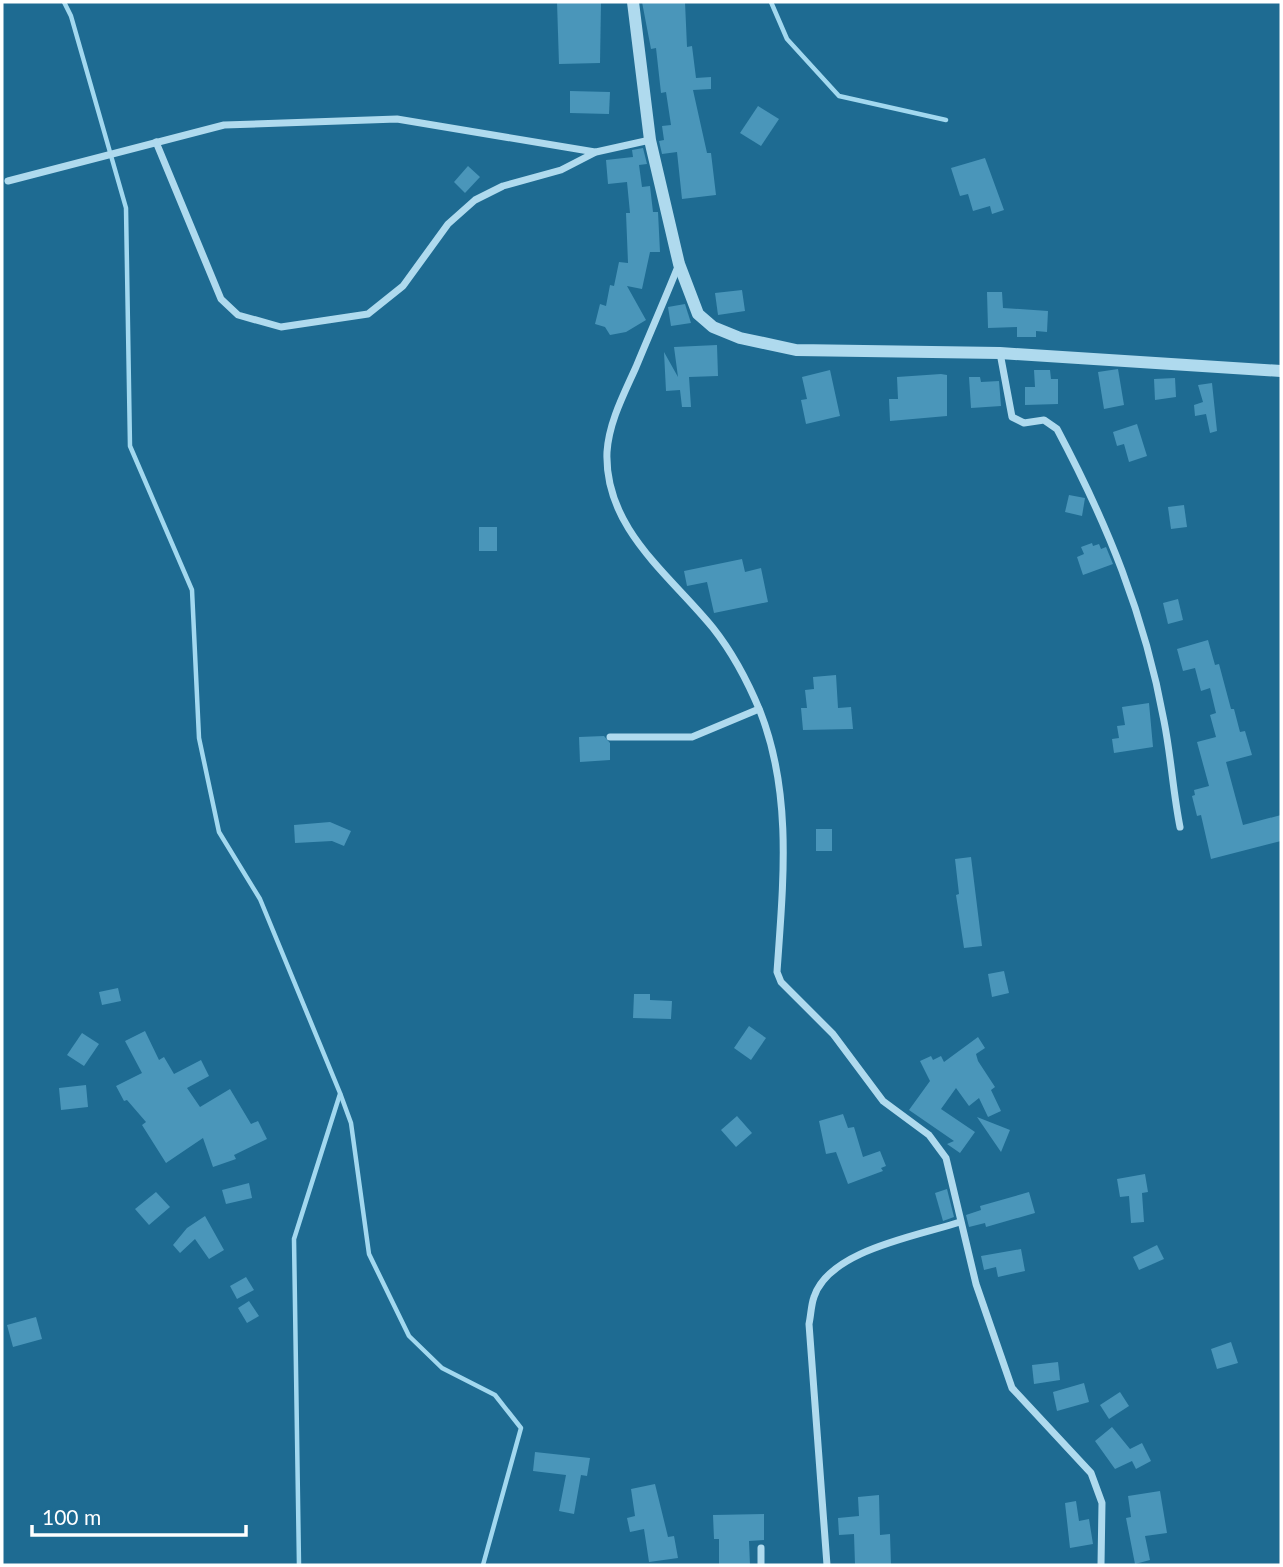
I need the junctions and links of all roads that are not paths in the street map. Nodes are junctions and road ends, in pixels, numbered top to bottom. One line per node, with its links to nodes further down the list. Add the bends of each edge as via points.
1 (633, 2): 2 (street)
2 (650, 140): 4 (street); 6 (street)
3 (156, 142): 4 (street, via 224,125 397,119); 4 (street, via 221,299 238,315 281,327 368,314 404,286 448,224 475,200); 5 (street)
4 (596, 152)
5 (8, 181)
6 (680, 264): 7 (street, via 692,302 704,321 740,338 796,350); 9 (street, via 610,435 611,494 628,530 723,642)
7 (1000, 353): 8 (street); 11 (street, via 1012,417 1021,423 1044,420 1053,425 1114,542 1141,624 1165,722)
8 (1281, 371)
9 (759, 709): 10 (street, via 692,737); 12 (street, via 779,775 784,835 777,972 789,992 833,1034 883,1101 940,1147 951,1169)
10 (610, 737)
11 (1180, 827)
12 (960, 1222): 15 (street, via 853,1256 831,1271 814,1296 809,1324); 16 (street, via 1012,1388 1091,1473 1102,1503)
13 (761, 1548): 14 (street)
14 (761, 1565)
15 (827, 1565)
16 (1101, 1565)

